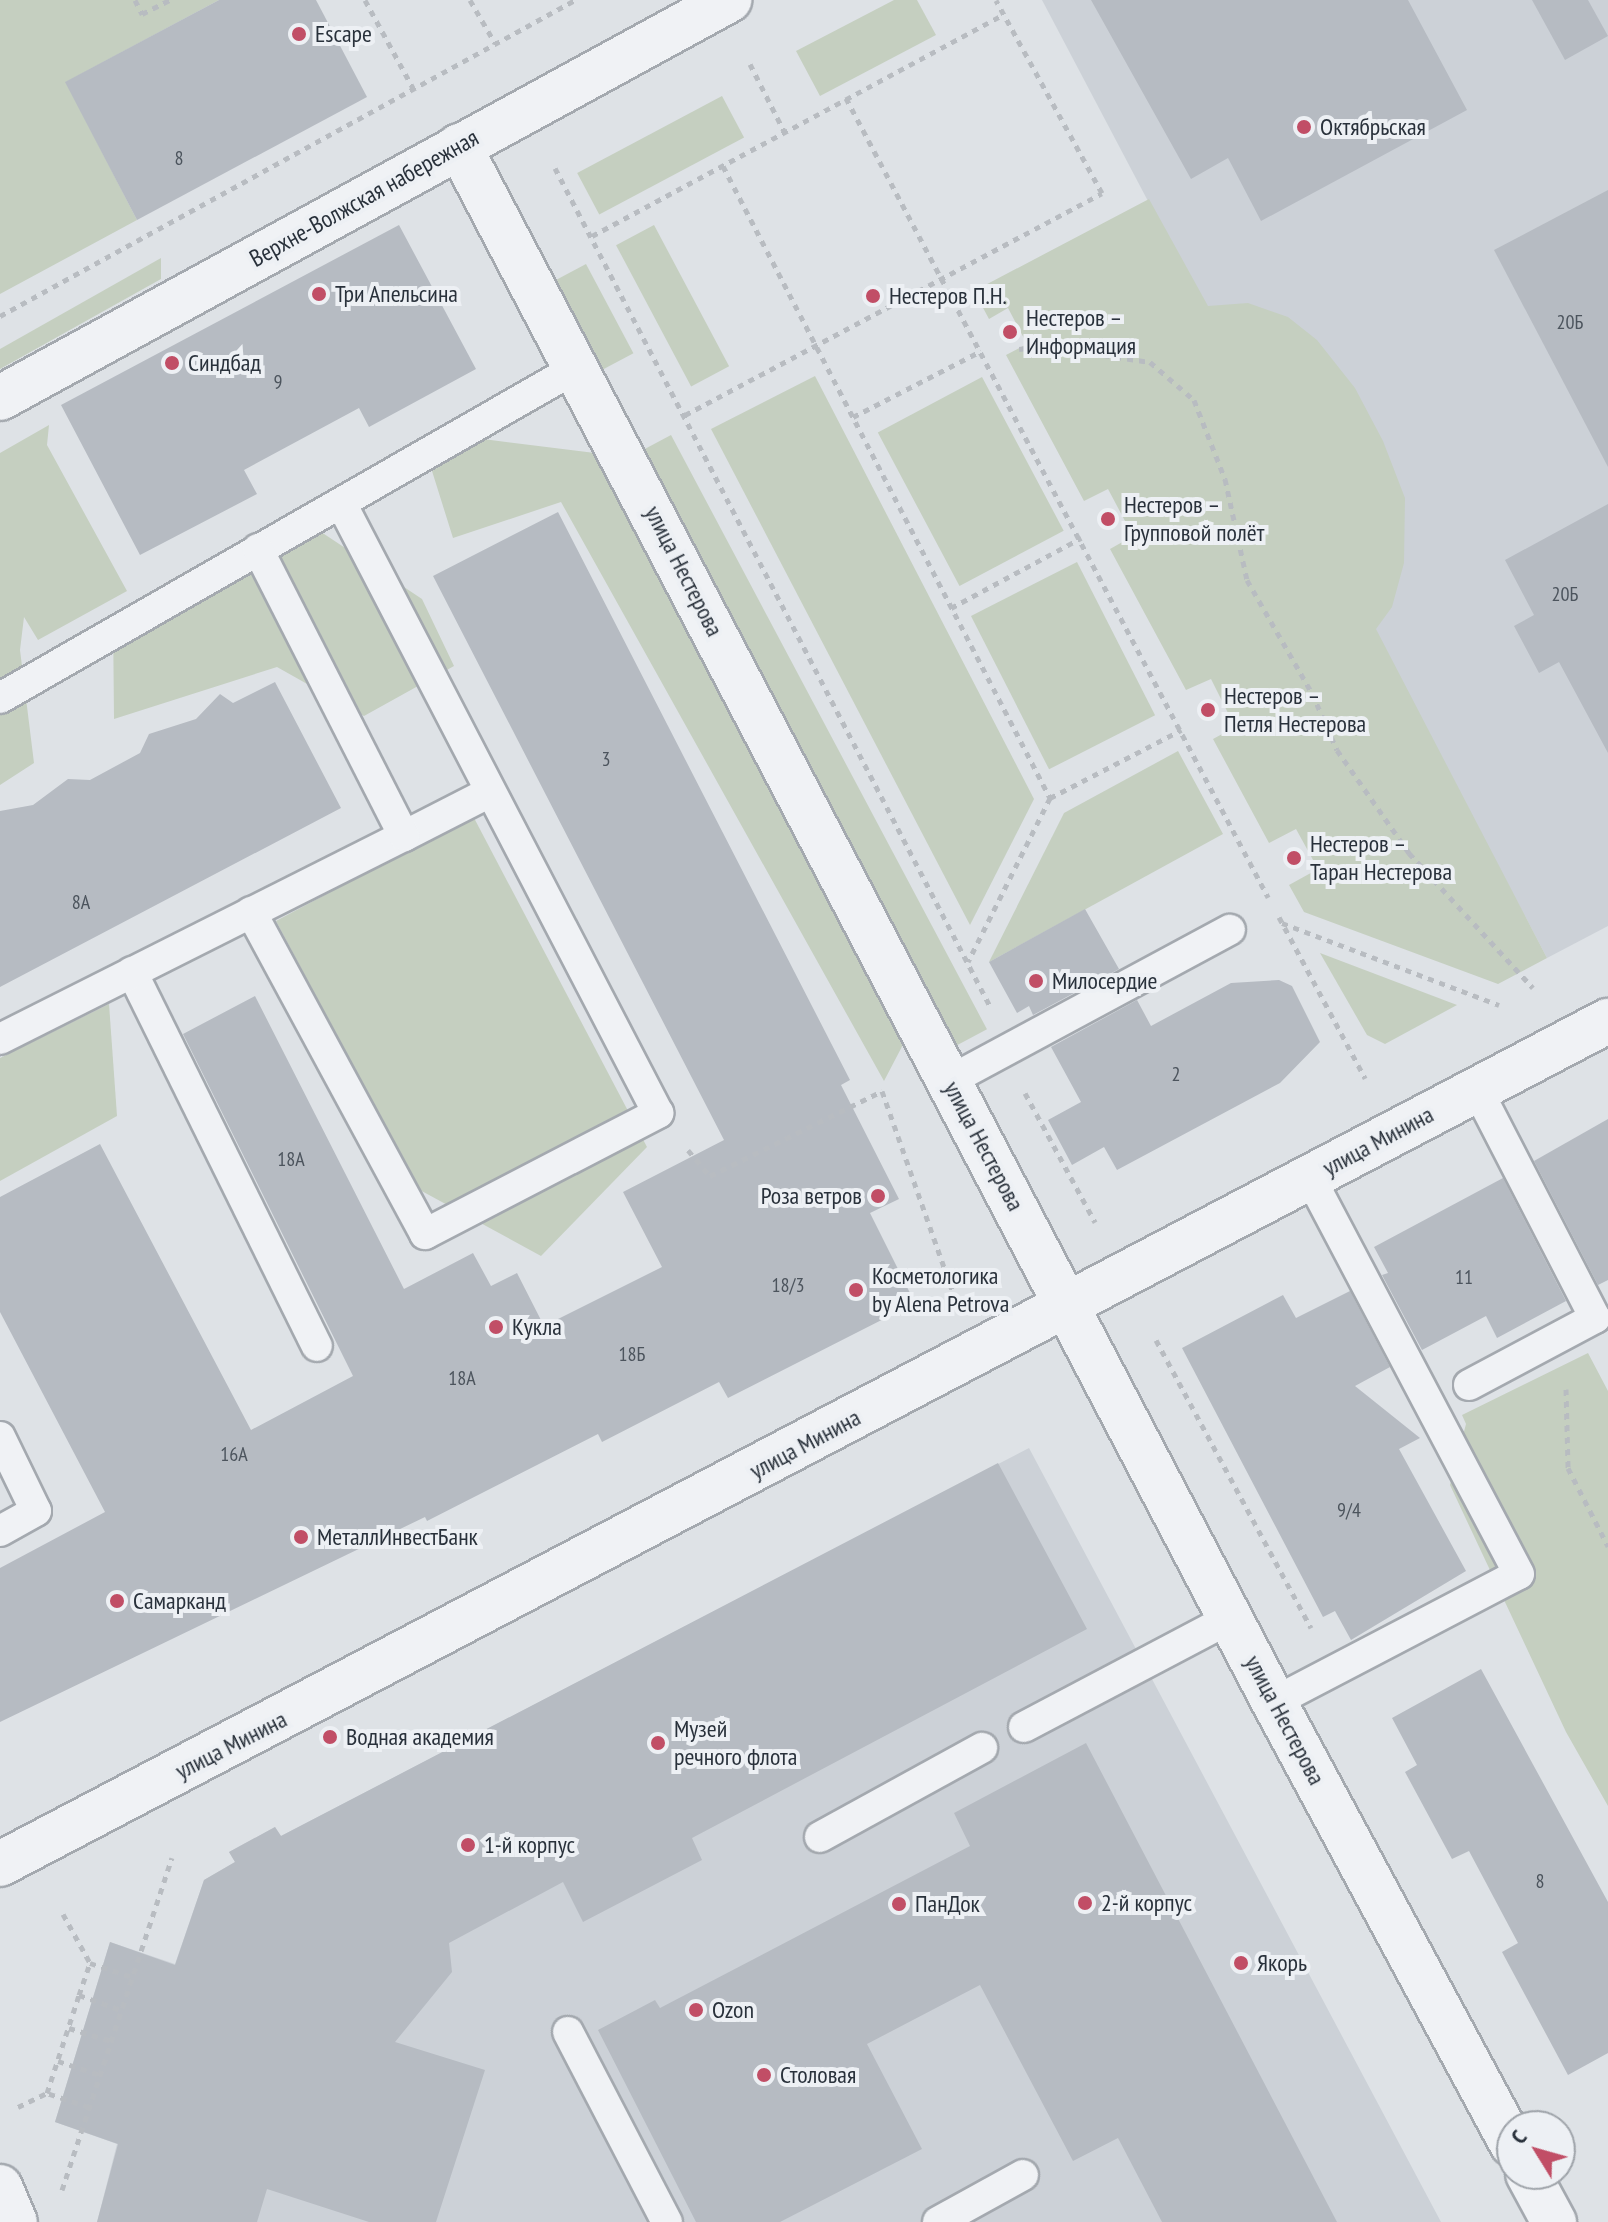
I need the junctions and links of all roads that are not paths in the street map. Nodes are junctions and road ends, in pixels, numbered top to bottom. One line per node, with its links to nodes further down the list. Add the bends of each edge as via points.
1 (729, 0): 2 (street, Верхне-Волжская набережная)
2 (459, 146): 3 (street, улица Нестерова); 4 (street, Верхне-Волжская набережная)
3 (578, 367): 5 (lane); 15 (street, улица Нестерова)
4 (0, 398)
5 (341, 503): 6 (lane); 8 (lane)
6 (258, 549): 7 (lane); 9 (lane)
7 (0, 698)
8 (488, 793): 9 (lane); 10 (lane, via 658,1113 425,1234)
9 (404, 836): 10 (lane)
10 (251, 912): 12 (lane)
11 (1230, 930): 15 (lane)
12 (132, 972): 14 (lane); 19 (lane)
13 (1608, 1021): 16 (street, улица Минина)
14 (0, 1039)
15 (949, 1081): 18 (street, улица Нестерова)
16 (1477, 1089): 17 (street, улица Минина); 20 (lane, via 1595,1318)
17 (1310, 1177): 18 (street, улица Минина); 24 (lane, via 1519,1574)
18 (1068, 1305): 23 (street, улица Нестерова); 28 (street, улица Минина)
19 (317, 1346)
20 (1469, 1385)
21 (0, 1437): 22 (lane, via 36,1511)
22 (0, 1531)
23 (1231, 1618): 24 (street, улица Нестерова); 25 (lane)
24 (1274, 1702): 30 (street, улица Нестерова)
25 (1024, 1727)
26 (982, 1748): 27 (lane)
27 (820, 1837)
28 (0, 1864)
29 (568, 2032): 35 (lane)
30 (1496, 2114)
31 (1023, 2175): 36 (lane)
32 (0, 2187): 34 (street)
33 (1537, 2190): 37 (street)
34 (15, 2222)
35 (667, 2222)
36 (938, 2222)
37 (1554, 2222)

